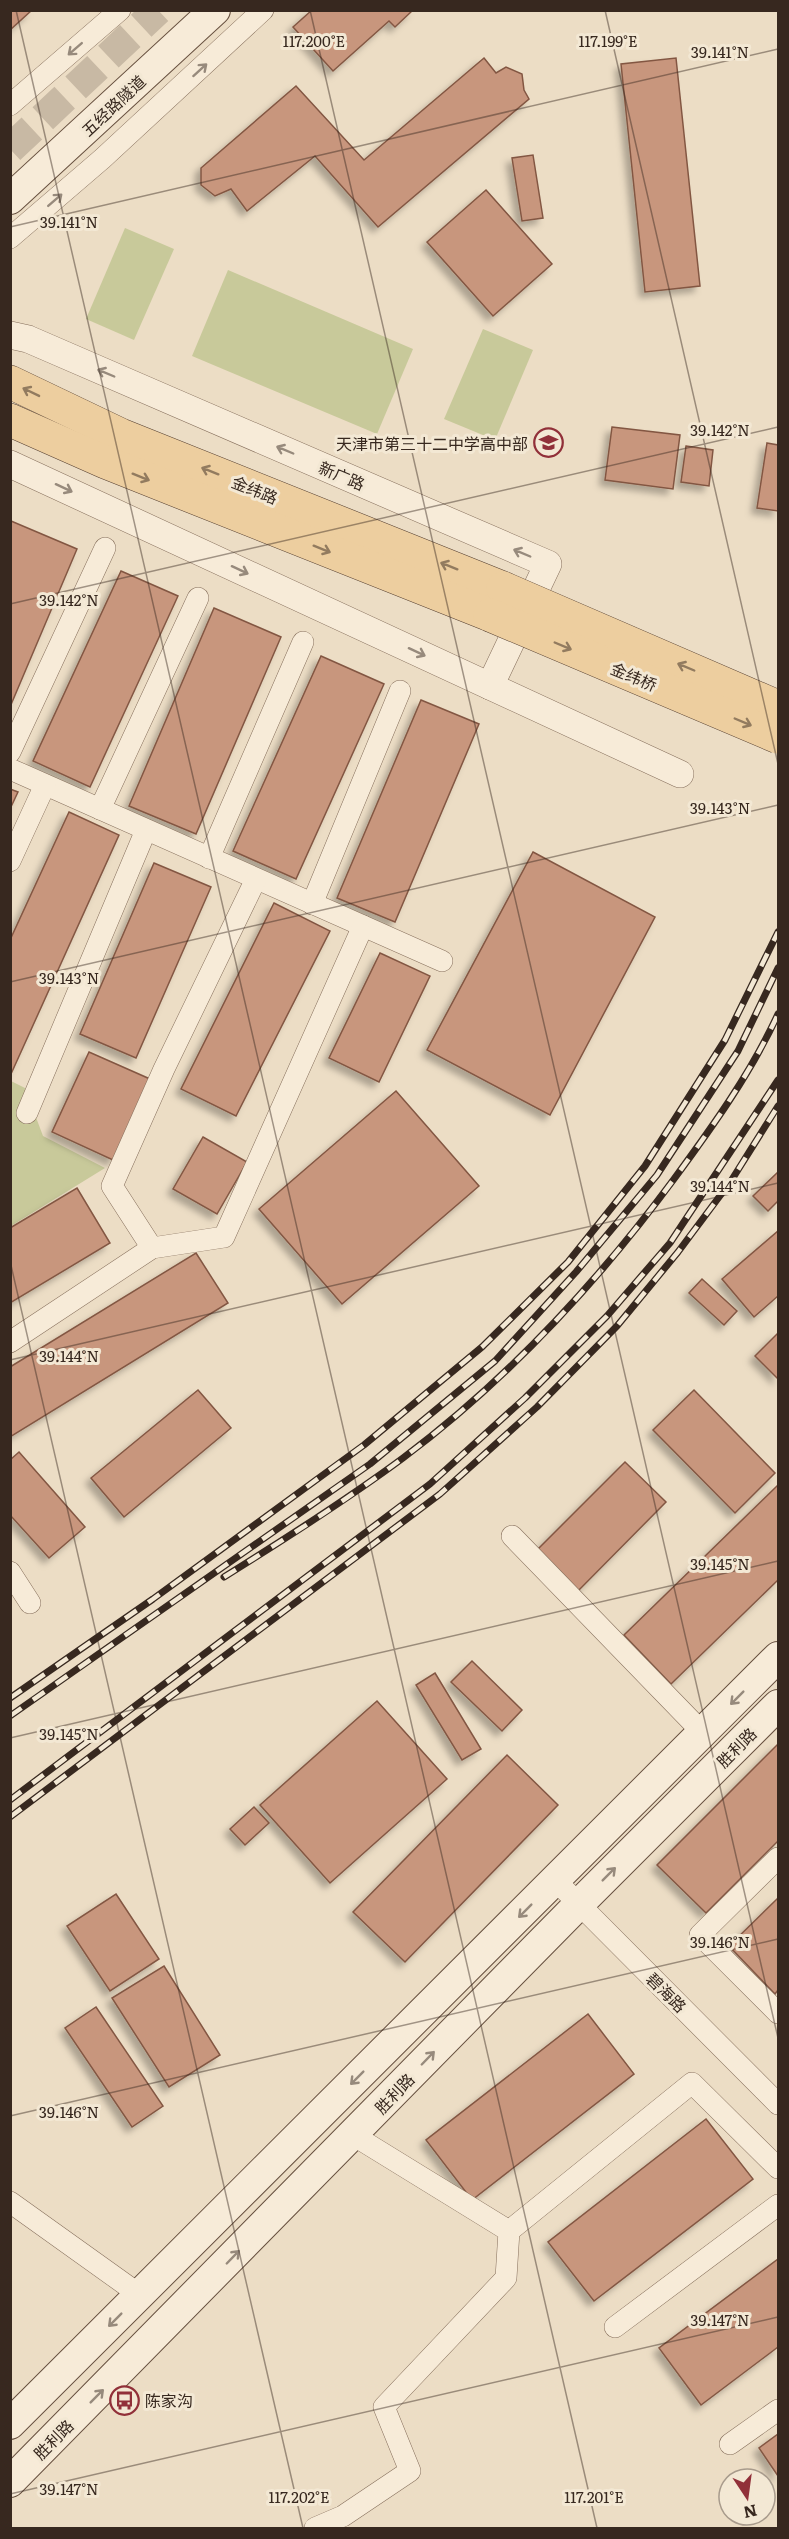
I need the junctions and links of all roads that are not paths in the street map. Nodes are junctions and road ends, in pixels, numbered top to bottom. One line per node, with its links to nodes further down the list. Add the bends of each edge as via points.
1 (120, 10): 4 (street, one-way to 4)
2 (215, 10): 5 (main road, 五经路隧道)
3 (263, 10): 6 (street, one-way to 3)
4 (10, 105)
5 (10, 199)
6 (10, 238)
7 (10, 334): 15 (street, 新广路, one-way to 7, via 548,564)
8 (10, 382): 13 (main road, 金纬路, one-way to 8)
9 (10, 420): 13 (main road, 金纬路, one-way to 13, via 105,462)
10 (10, 464): 15 (street, one-way to 15)
11 (105, 548): 19 (street)
12 (198, 598): 23 (street)
13 (497, 602): 17 (main road, 金纬桥, one-way to 13, bridge); 18 (main road, 金纬桥, one-way to 18, bridge)
14 (303, 642): 25 (street)
15 (490, 686): 21 (street)
16 (400, 691): 28 (street)
17 (778, 707)
18 (778, 737)
19 (10, 752)
20 (10, 769): 22 (street)
21 (680, 774)
22 (45, 785): 23 (street); 26 (street)
23 (100, 809): 24 (street)
24 (147, 830): 25 (street); 31 (street)
25 (209, 858): 27 (street)
26 (10, 861)
27 (256, 879): 28 (street); 32 (street, via 112,1186)
28 (312, 904): 29 (street)
29 (363, 926): 30 (street); 32 (street, via 224,1237)
30 (442, 961)
31 (27, 1113)
32 (152, 1248): 33 (street)
33 (10, 1342)
34 (512, 1536): 39 (street)
35 (10, 1572): 36 (street)
36 (30, 1603)
37 (778, 1657): 39 (main road, 胜利路, one-way to 39)
38 (778, 1705): 42 (main road, 胜利路, one-way to 38)
39 (703, 1733): 41 (main road, 胜利路)
40 (778, 1858): 43 (street, via 700,1935)
41 (555, 1880): 42 (street, 碧海路); 50 (main road, 胜利路, one-way to 50)
42 (580, 1903): 44 (street, 碧海路); 45 (main road, 胜利路, one-way to 42)
43 (778, 2011)
44 (778, 2104)
45 (353, 2135): 49 (street); 55 (main road, 胜利路, one-way to 45)
46 (778, 2168): 49 (street, via 692,2083)
47 (10, 2202): 50 (street)
48 (778, 2205): 51 (street)
49 (509, 2231): 56 (street, via 506,2278 384,2407 410,2471 343,2516)
50 (140, 2295): 53 (main road, 胜利路, one-way to 53)
51 (615, 2327)
52 (778, 2410): 54 (street)
53 (10, 2424)
54 (730, 2444)
55 (10, 2482)
56 (315, 2529)

